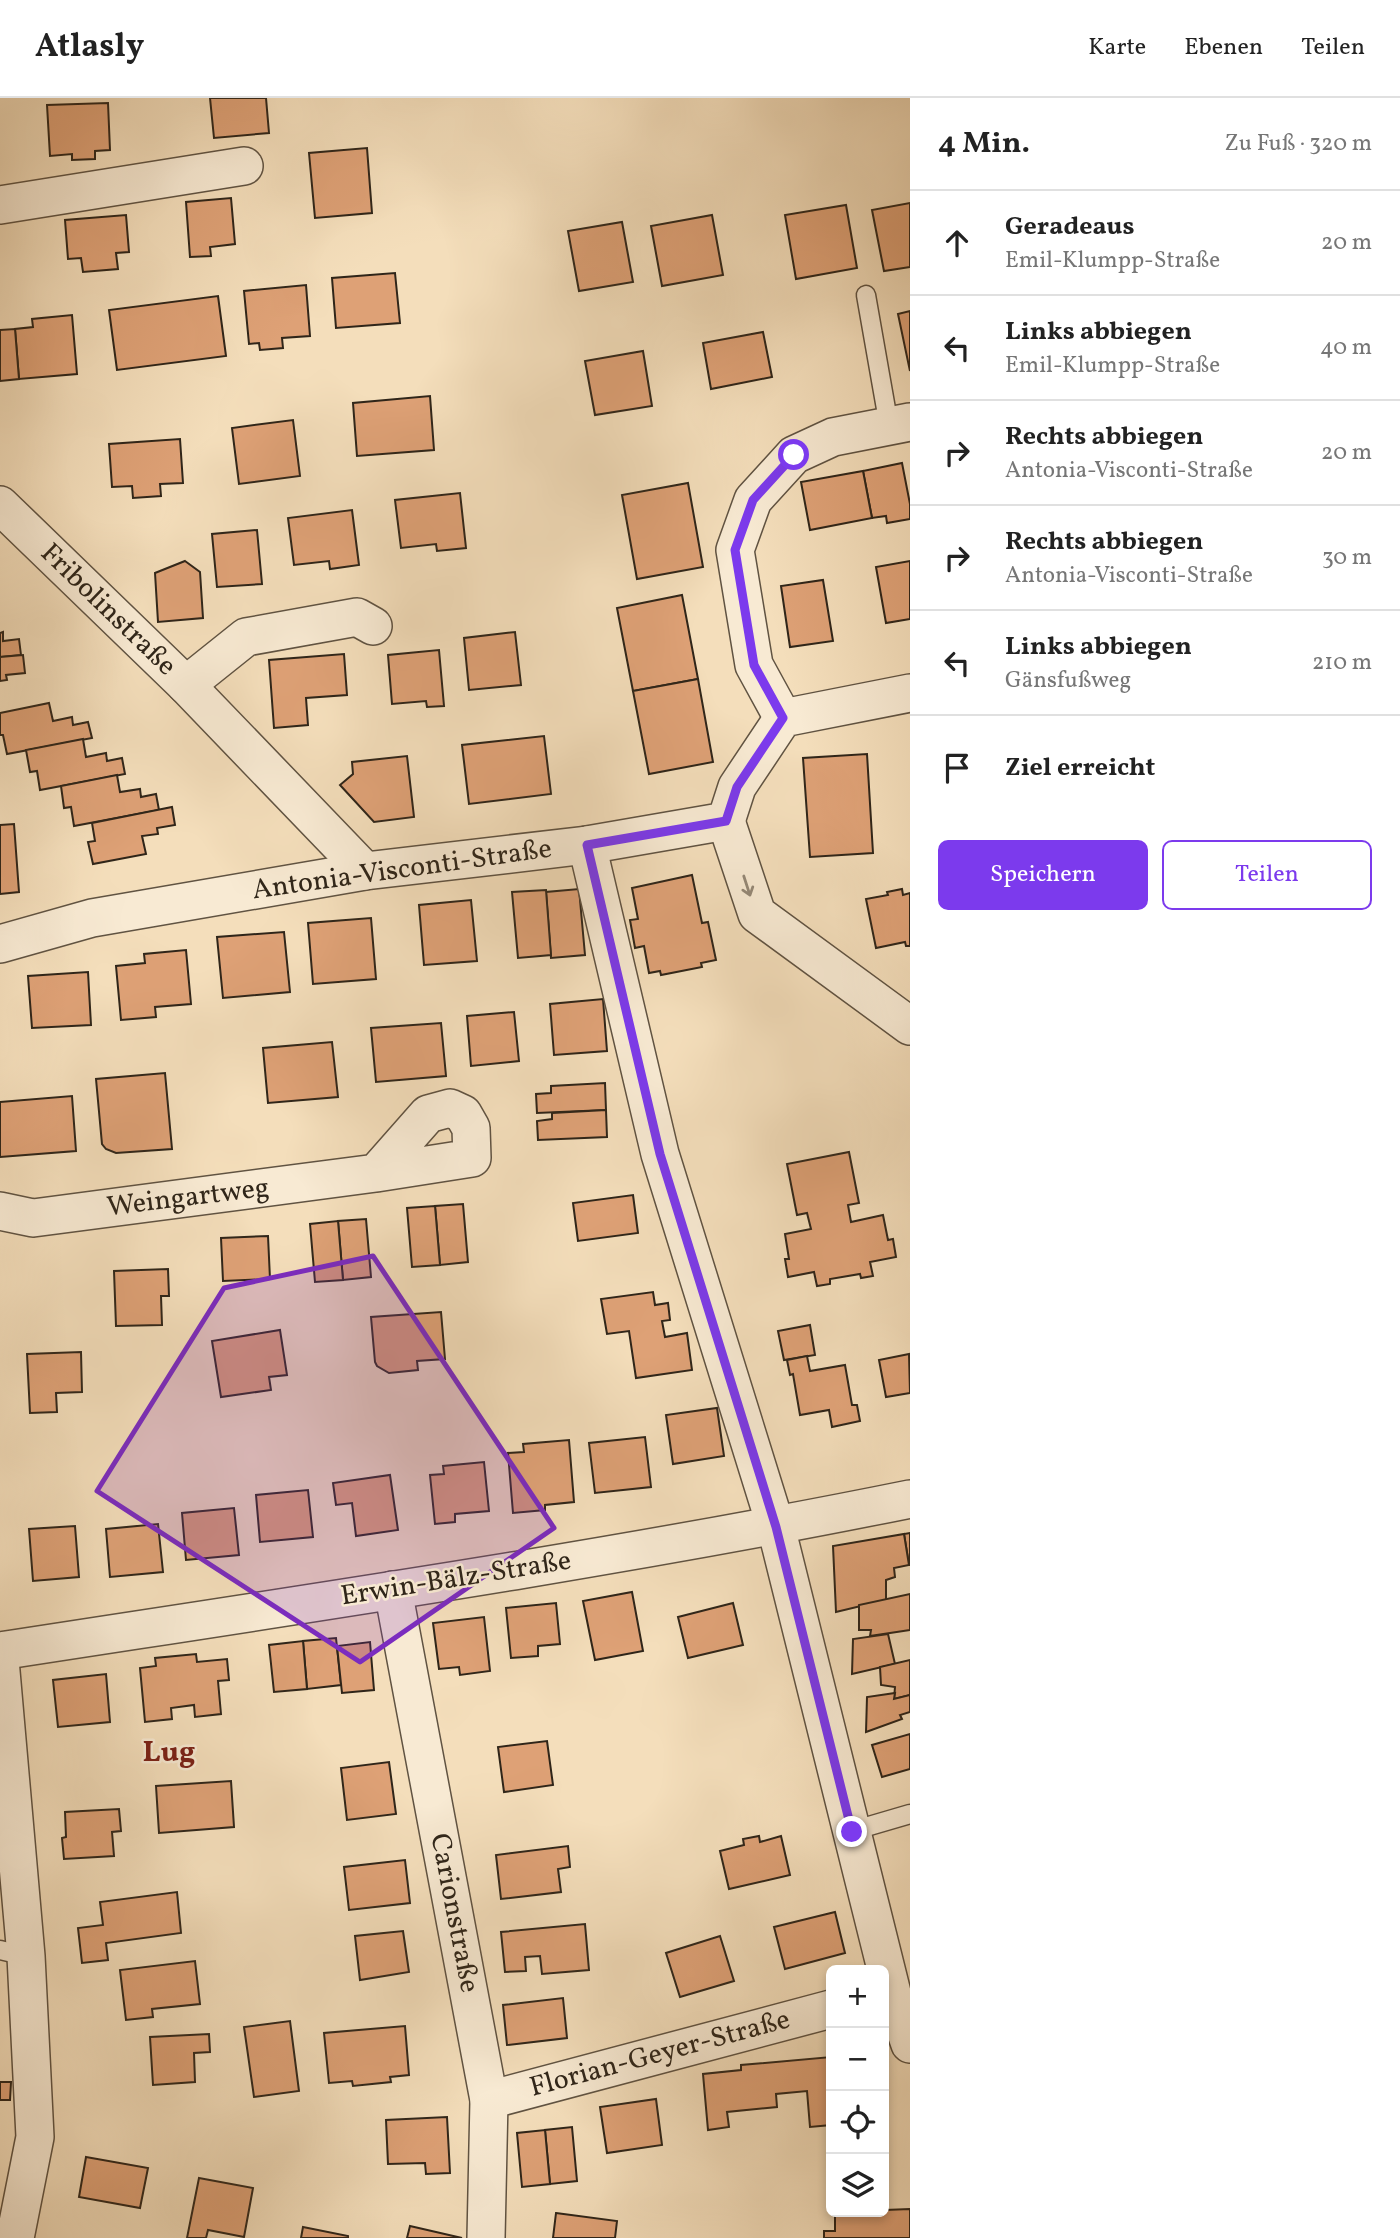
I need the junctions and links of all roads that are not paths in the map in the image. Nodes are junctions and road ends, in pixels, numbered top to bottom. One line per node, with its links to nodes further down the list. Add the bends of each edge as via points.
1 (244, 166): 2 (street)
2 (0, 205)
3 (866, 295): 4 (lane)
4 (900, 424): 9 (street, via 833,437 794,455 753,500 735,550 754,665)
5 (0, 505): 7 (street, Fribolinstraße)
6 (373, 626): 7 (street, Fribolinstraße, via 357,617 246,637)
7 (186, 685): 12 (street, Fribolinstraße)
8 (910, 693): 9 (street)
9 (783, 718): 10 (street, via 737,787)
10 (726, 821): 11 (street, Antonia-Visconti-Straße); 14 (street, one-way to 14, via 757,914)
11 (587, 845): 12 (street, Antonia-Visconti-Straße); 18 (street, via 660,1154)
12 (365, 871): 13 (street, Antonia-Visconti-Straße, via 92,918)
13 (0, 944)
14 (910, 1026)
15 (376, 1174): 16 (street, Weingartweg, via 33,1218)
16 (0, 1211)
17 (910, 1499): 18 (street, Erwin-Bälz-Straße)
18 (776, 1527): 19 (street, Erwin-Bälz-Straße); 23 (street)
19 (393, 1590): 20 (street, Erwin-Bälz-Straße); 29 (street, Carionstraße)
20 (0, 1651)
21 (0, 1660): 24 (street)
22 (910, 1815): 23 (lane)
23 (852, 1832): 25 (street)
24 (13, 1953): 30 (street, via 35,2137)
25 (882, 1965)
26 (889, 1996): 28 (street)
27 (826, 2010): 29 (street, Florian-Geyer-Straße)
28 (910, 2044)
29 (489, 2100): 31 (street, Carionstraße)
30 (15, 2238)
31 (486, 2238)

